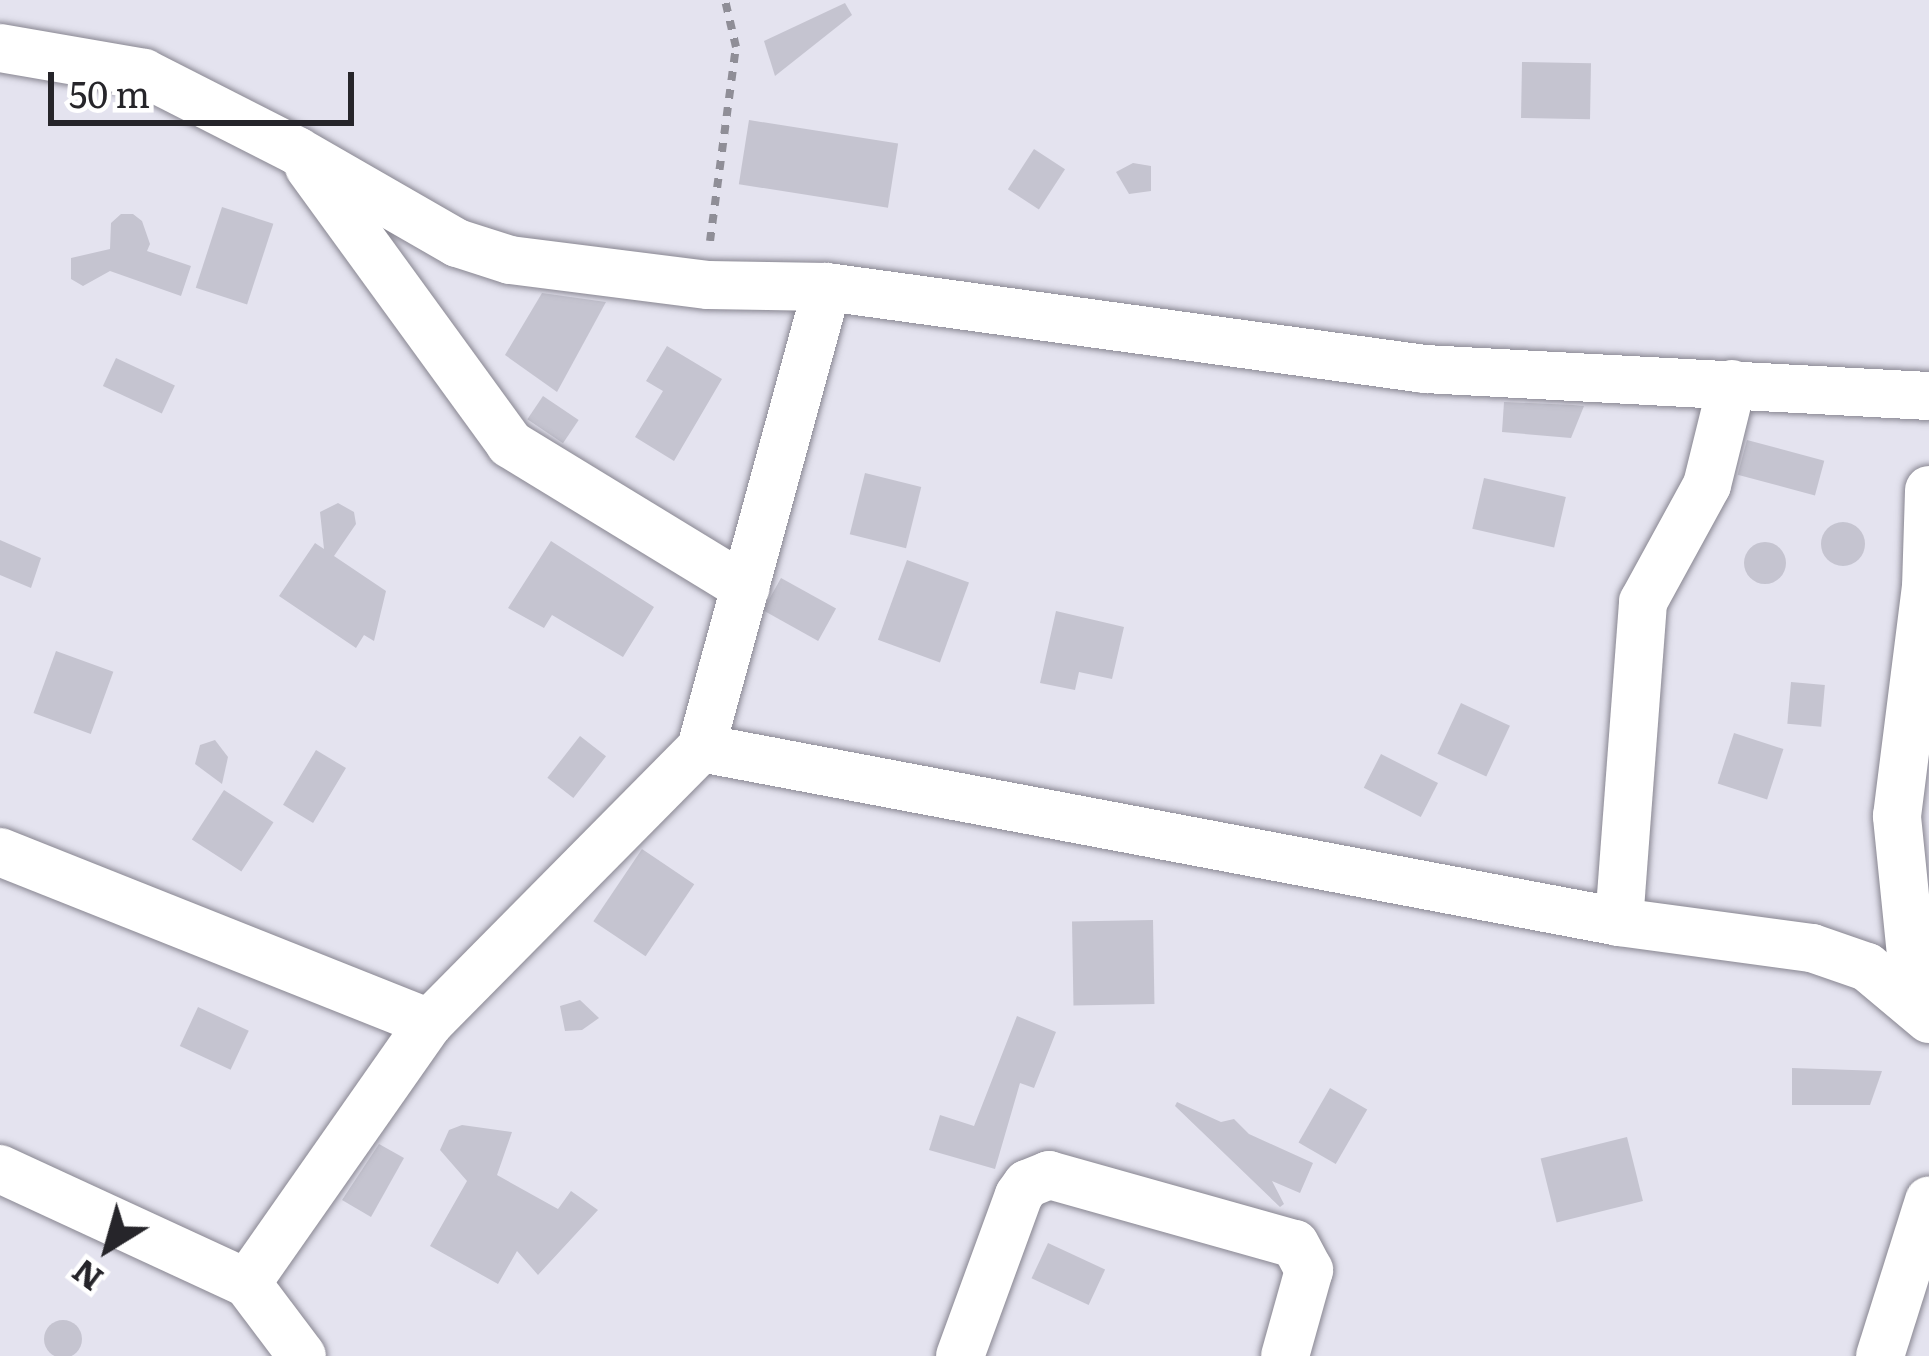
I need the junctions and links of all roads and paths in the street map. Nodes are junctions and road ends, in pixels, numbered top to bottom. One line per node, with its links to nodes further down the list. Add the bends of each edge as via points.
1 (725, 0): 4 (path, via 736,46)
2 (0, 48): 3 (street, via 144,73)
3 (297, 151): 4 (street, via 484,254); 9 (street, via 510,444)
4 (708, 284): 5 (street)
5 (827, 287): 6 (street, via 1425,369); 9 (street)
6 (1732, 384): 7 (street); 12 (street, via 1707,485 1643,602)
7 (1929, 396)
8 (1929, 490): 13 (street, via 1926,587 1897,816)
9 (746, 588): 10 (street)
10 (700, 748): 12 (street); 14 (street)
11 (0, 852): 14 (street)
12 (1619, 922): 13 (street, via 1840,955)
13 (1922, 1011)
14 (429, 1023): 17 (street)
15 (0, 1169): 17 (street)
16 (1929, 1201): 21 (street)
17 (248, 1283): 18 (street)
18 (302, 1356)
19 (960, 1356): 20 (street, via 1019,1195 1049,1175 1295,1244 1309,1270)
20 (1285, 1356)
21 (1880, 1356)

